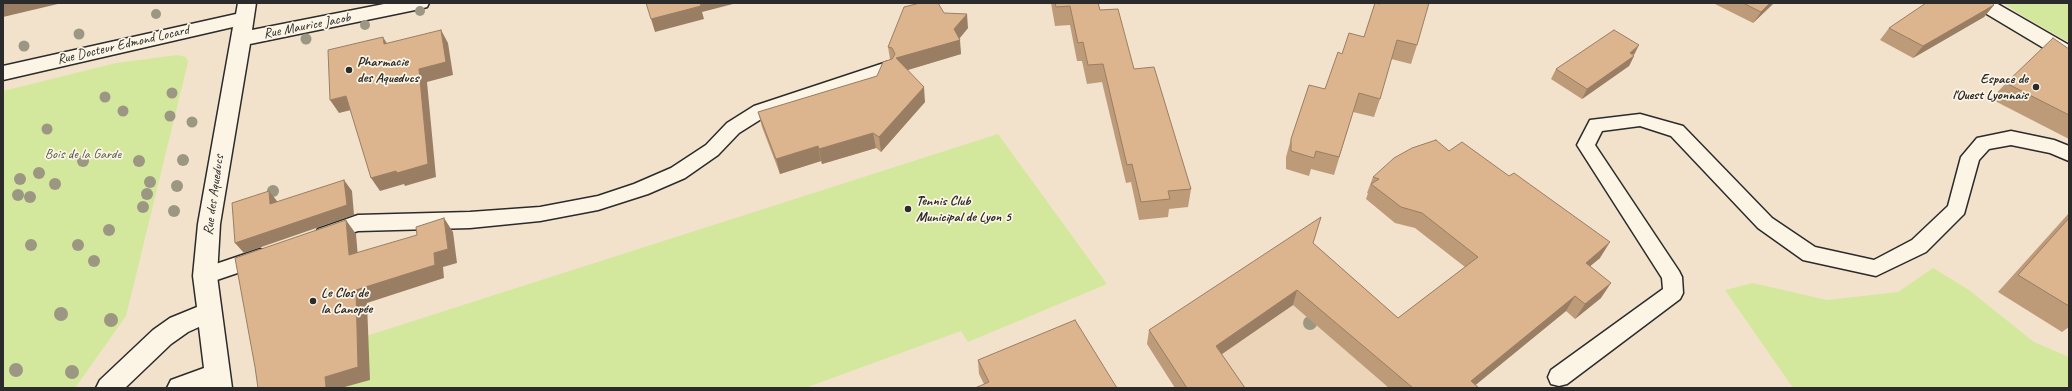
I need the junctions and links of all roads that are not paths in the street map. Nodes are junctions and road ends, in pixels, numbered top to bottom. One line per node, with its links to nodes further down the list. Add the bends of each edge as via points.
1 (420, 3): 3 (street, Rue Maurice Jacob)
2 (1982, 3): 4 (street)
3 (244, 20): 6 (street, Rue Docteur Edmond Locard); 10 (street, Rue des Aqueducs, via 209,224)
4 (2069, 54)
5 (887, 68): 8 (lane, via 760,111 733,128 712,150 678,173 598,203 540,214 470,220 358,222)
6 (3, 73)
7 (2069, 154): 12 (lane, via 2054,147 2011,138 1983,143 1970,157 1957,209 1918,246 1876,268 1810,254 1765,223 1677,131 1640,120 1596,125 1586,145 1672,277 1673,293)
8 (305, 241)
9 (275, 252): 10 (lane)
10 (205, 276): 11 (street, Rue des Aqueducs)
11 (208, 313): 13 (street, Rue des Aqueducs); 14 (street, via 179,325 162,337)
12 (1559, 377)
13 (218, 381): 15 (street)
14 (109, 388)
15 (180, 388)

